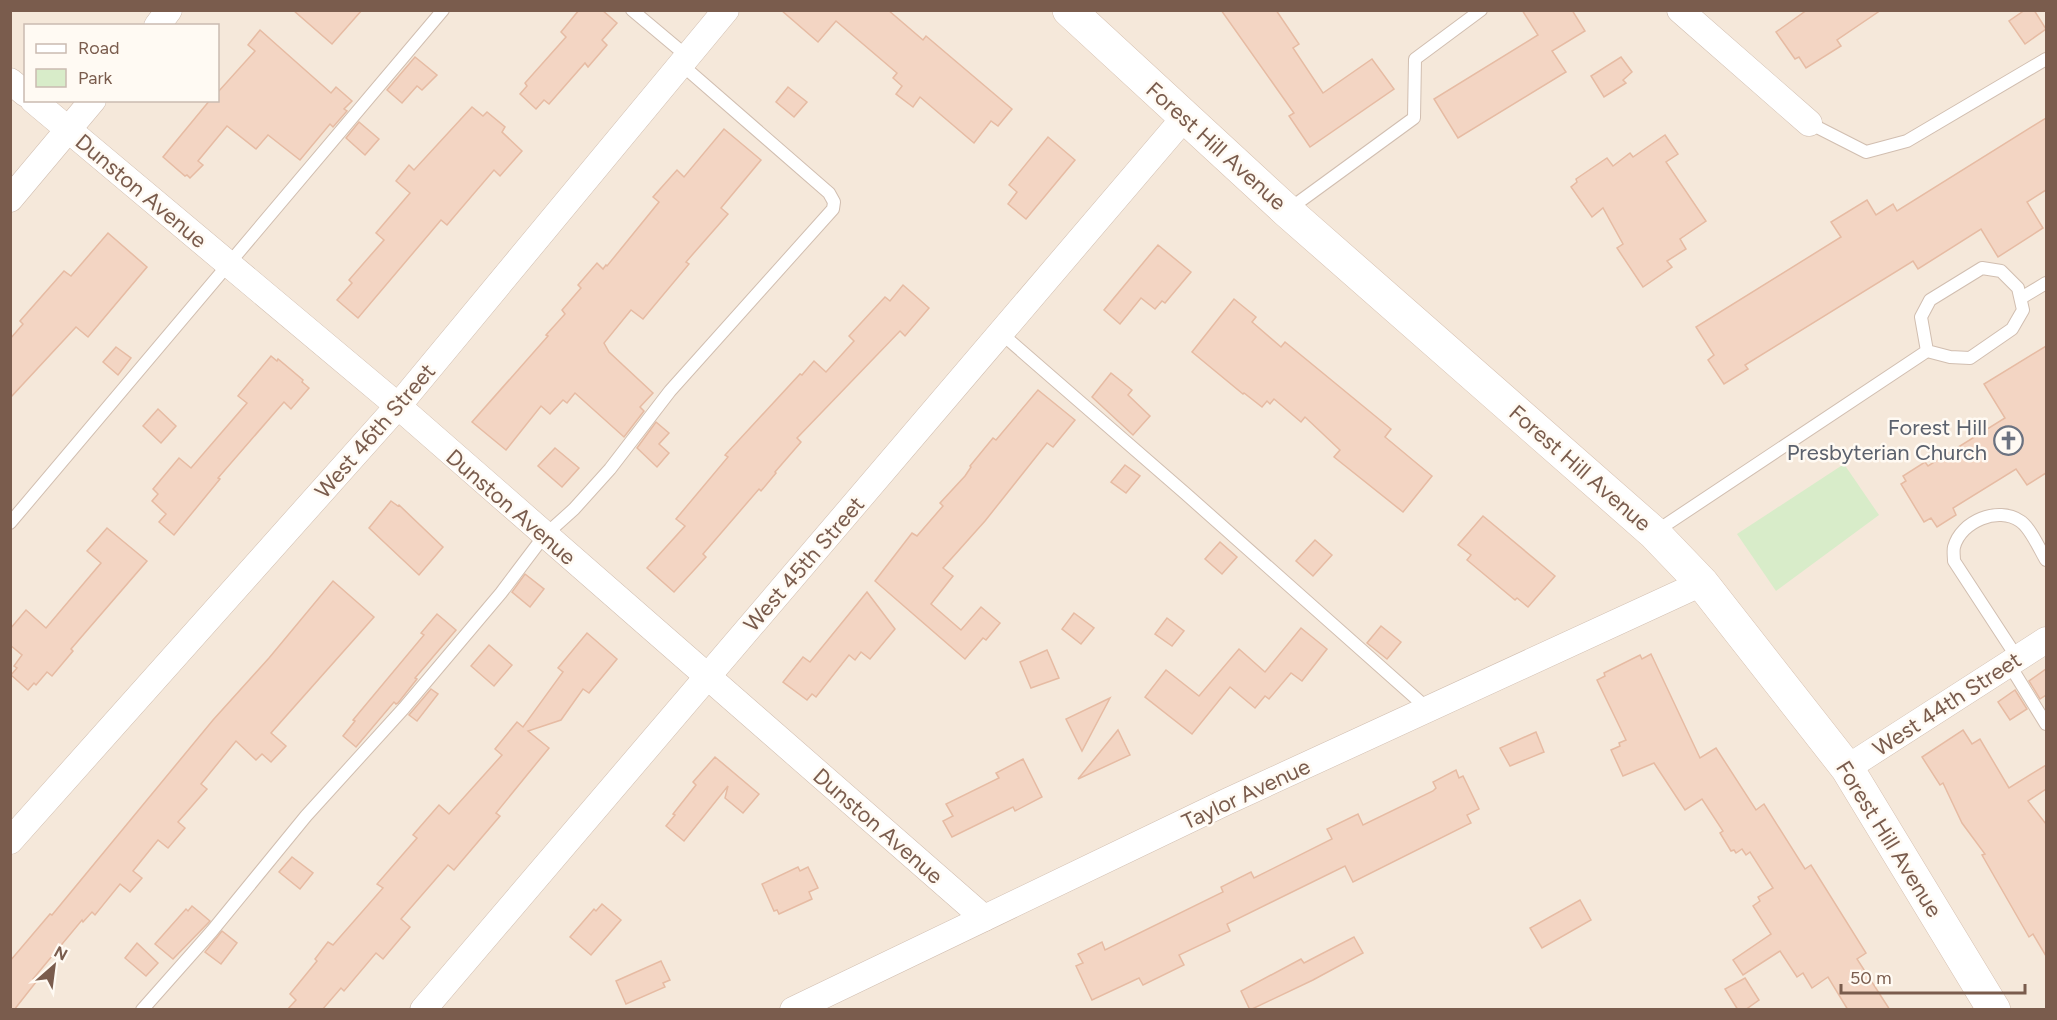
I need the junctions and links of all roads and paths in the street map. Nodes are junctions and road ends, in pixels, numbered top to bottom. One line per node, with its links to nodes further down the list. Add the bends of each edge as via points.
1 (170, 10): 8 (street)
2 (443, 10): 20 (lane)
3 (632, 10): 10 (lane)
4 (726, 10): 10 (street, West 46th Street)
5 (1069, 10): 15 (main road, Forest Hill Avenue)
6 (1481, 10): 19 (lane, via 1415,59 1414,118)
7 (1687, 12): 16 (street)
8 (159, 24)
9 (2046, 59): 16 (lane, via 1907,141 1866,153)
10 (685, 61): 25 (street, West 46th Street); 28 (lane, via 829,193 833,209 676,384 610,469)
11 (10, 81): 12 (street)
12 (24, 92)
13 (35, 102): 17 (street, Dunston Avenue)
14 (91, 102): 17 (street)
15 (1184, 118): 19 (main road, Forest Hill Avenue); 23 (street, West 45th Street)
16 (1809, 123)
17 (68, 130): 18 (street); 20 (street, Dunston Avenue)
18 (10, 199)
19 (1287, 211): 27 (main road, Forest Hill Avenue)
20 (229, 265): 25 (street, Dunston Avenue); 26 (lane)
21 (2046, 283): 22 (lane)
22 (2021, 298): 24 (lane, via 2023,310 2012,329 1970,358); 24 (lane, via 2018,288 2001,271 1982,268 1930,300 1921,317)
23 (1002, 334): 33 (street, West 45th Street); 34 (lane)
24 (1928, 351): 27 (lane)
25 (398, 406): 28 (street, Dunston Avenue); 37 (street, West 46th Street)
26 (10, 523)
27 (1654, 533): 30 (main road, Forest Hill Avenue)
28 (544, 536): 33 (street, Dunston Avenue); 39 (lane, via 404,708 306,816)
29 (2046, 560): 32 (lane, via 2023,522 1999,514 1969,525 1954,547 1954,561)
30 (1702, 583): 34 (street, Taylor Avenue); 36 (main road, Forest Hill Avenue)
31 (2046, 640): 32 (street, West 44th Street)
32 (2013, 661): 35 (lane); 36 (street, West 44th Street)
33 (707, 678): 38 (street, Dunston Avenue); 40 (street, West 45th Street)
34 (1428, 709): 38 (street, Taylor Avenue)
35 (2046, 724)
36 (1847, 768): 42 (main road, Forest Hill Avenue)
37 (10, 841)
38 (984, 918): 41 (street, Taylor Avenue)
39 (142, 1010)
40 (423, 1010)
41 (793, 1010)
42 (1994, 1010)

